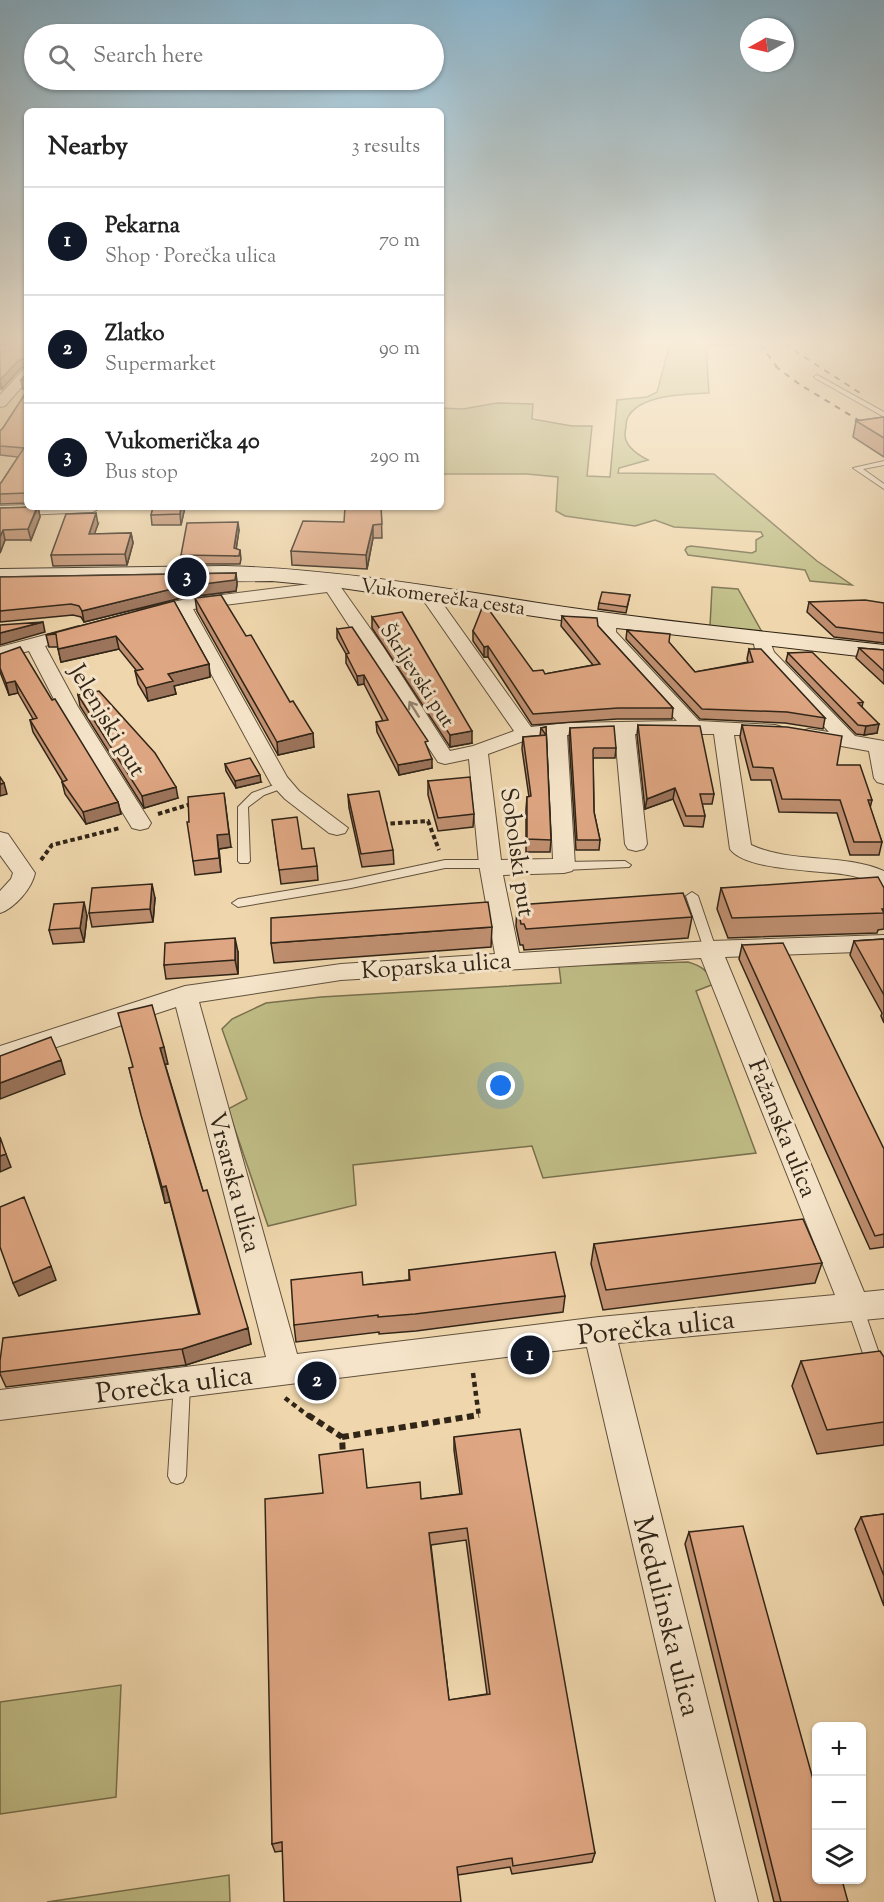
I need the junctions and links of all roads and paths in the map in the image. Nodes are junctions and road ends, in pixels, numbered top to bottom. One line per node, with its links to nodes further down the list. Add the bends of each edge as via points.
1 (884, 463): 2 (lane, via 857,468)
2 (884, 487)
3 (37, 510): 4 (street)
4 (0, 512)
5 (0, 576): 6 (street, Vukomerečka cesta, via 225,573)
6 (334, 583): 7 (street, Vukomerečka cesta); 8 (street); 23 (street, Škrljevski put, one-way to 6, via 445,758)
7 (427, 594): 10 (street, Vukomerečka cesta); 20 (street)
8 (182, 605): 9 (street); 25 (street)
9 (125, 619)
10 (608, 620): 12 (street, Vukomerečka cesta); 17 (street, via 609,634)
11 (44, 624): 13 (street, via 93,624)
12 (762, 640): 14 (street, Vukomerečka cesta); 21 (street, via 765,653)
13 (34, 643): 15 (street); 26 (street, Jelenjski put, via 68,707)
14 (884, 652)
15 (0, 653)
16 (624, 727): 17 (street); 19 (street); 29 (street)
17 (693, 727): 18 (street)
18 (724, 728): 21 (street, via 785,731); 35 (street, via 741,849 749,854 862,870)
19 (557, 730): 20 (street); 34 (street)
20 (526, 733): 23 (street)
21 (848, 741): 22 (street)
22 (881, 746): 24 (street)
23 (478, 751): 32 (street, Sobolski put)
24 (884, 778)
25 (282, 785): 27 (street); 30 (lane, via 261,792 243,807)
26 (140, 823)
27 (338, 828): 31 (path, via 428,821)
28 (0, 839): 38 (street, via 24,873 22,881)
29 (636, 844)
30 (244, 861)
31 (445, 864): 32 (lane); 37 (lane)
32 (490, 864): 34 (street, via 505,868); 41 (street, Sobolski put)
33 (625, 865): 34 (lane)
34 (564, 866)
35 (884, 879)
36 (692, 896): 40 (lane)
37 (238, 903)
38 (0, 905)
39 (884, 943): 40 (street, Koparska ulica)
40 (710, 949): 41 (street, Koparska ulica); 44 (street, Fažanska ulica)
41 (508, 960): 42 (street, Koparska ulica, via 341,972)
42 (185, 995): 43 (street, Koparska ulica); 49 (street, Vrsarska ulica)
43 (0, 1056)
44 (869, 1306): 45 (street, Porečka ulica); 47 (lane)
45 (599, 1331): 49 (street, Porečka ulica); 54 (street, Medulinska ulica)
46 (473, 1370): 51 (path, via 479,1417)
47 (879, 1375)
48 (183, 1382): 49 (street, Porečka ulica); 50 (street, Porečka ulica); 53 (lane)
49 (284, 1383): 51 (path, via 301,1411)
50 (0, 1405)
51 (342, 1437): 52 (path)
52 (344, 1464)
53 (177, 1476)
54 (737, 1902)

